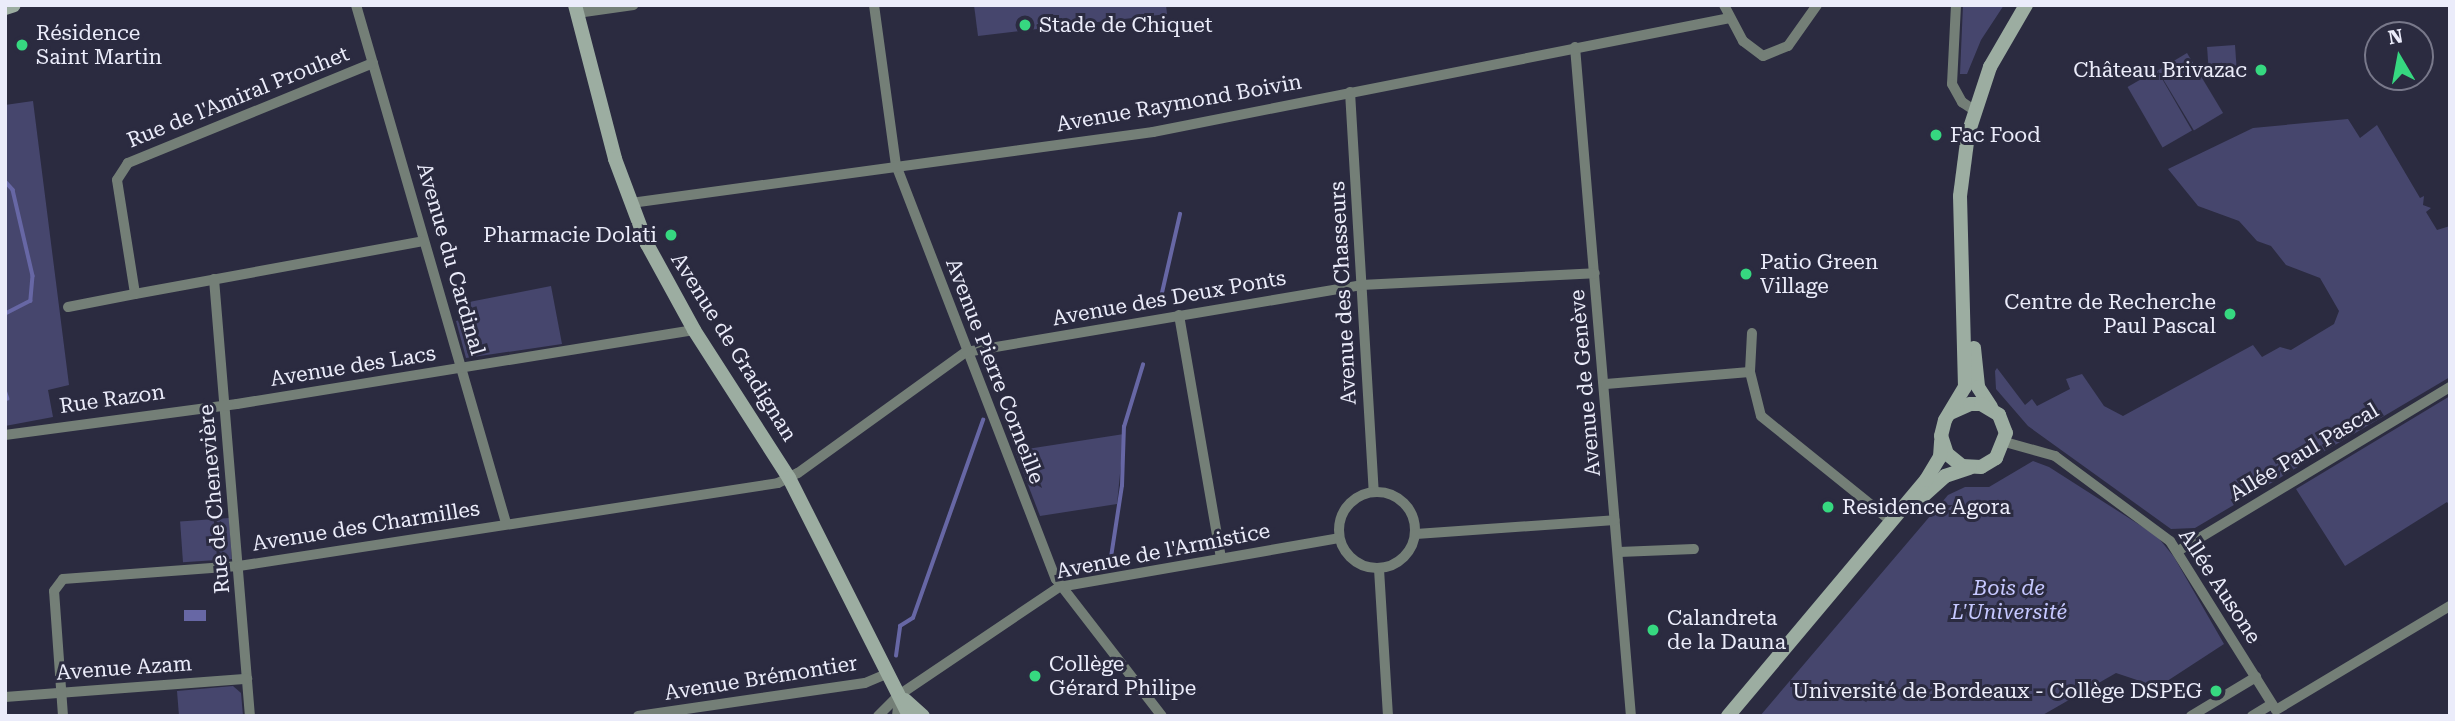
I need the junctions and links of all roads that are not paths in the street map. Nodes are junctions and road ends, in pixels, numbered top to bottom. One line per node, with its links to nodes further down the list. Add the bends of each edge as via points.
1 (14, 5): 10 (main road)
2 (356, 5): 14 (street, Avenue du Cardinal)
3 (633, 5): 11 (street)
4 (874, 5): 17 (street, Avenue Pierre Corneille)
5 (1724, 5): 12 (street)
6 (1817, 5): 12 (street, via 1788,46 1771,54 1749,48)
7 (1956, 5): 16 (street, via 1952,84 1962,103)
8 (2026, 5): 16 (main road, via 1990,67)
9 (2037, 5): 34 (main road, via 2007,50 1989,91 1976,135 1968,196 1975,377)
10 (5, 8)
11 (576, 9): 18 (main road, Avenue de Gradignan)
12 (1730, 18): 13 (street, Avenue Raymond Boivin)
13 (1575, 47): 15 (street, Avenue Raymond Boivin); 20 (street, Avenue de Genève)
14 (373, 63): 19 (street, Avenue du Cardinal); 23 (street, Rue de l'Amiral Prouhet, via 128,163 117,180)
15 (1350, 92): 17 (street, Avenue Raymond Boivin, via 1153,132); 22 (street, Avenue des Chasseurs)
16 (1974, 110): 35 (main road, via 1960,196 1965,387)
17 (896, 165): 18 (street, Avenue Raymond Boivin); 28 (street, Avenue Pierre Corneille)
18 (631, 203): 26 (main road, Avenue de Gradignan, via 667,285)
19 (424, 242): 21 (street); 29 (street, Avenue du Cardinal)
20 (1595, 272): 22 (street, Avenue des Deux Ponts); 31 (street, Avenue de Genève)
21 (214, 279): 23 (street); 33 (street, Rue de Chenevière)
22 (1361, 285): 25 (street, Avenue des Deux Ponts); 41 (street, Avenue des Chasseurs)
23 (135, 294): 24 (street)
24 (68, 307)
25 (1179, 315): 28 (street, Avenue des Deux Ponts); 50 (street)
26 (694, 330): 29 (street, Avenue des Lacs); 40 (main road, Avenue de Gradignan)
27 (1752, 333): 30 (street)
28 (967, 352): 40 (street, Avenue des Deux Ponts); 53 (street, Avenue Pierre Corneille)
29 (461, 368): 33 (street, Avenue des Lacs); 44 (street, Avenue du Cardinal)
30 (1751, 372): 31 (street); 43 (street, via 1761,416)
31 (1606, 384): 42 (street, Avenue de Genève)
32 (2450, 387): 48 (street, Allée Paul Pascal)
33 (225, 404): 36 (street, Rue Razon); 51 (street, Rue de Chenevière)
34 (1992, 409): 35 (main road, via 1970,404); 38 (main road, via 2004,424)
35 (1950, 413): 37 (main road)
36 (5, 435)
37 (1941, 436): 39 (main road, via 1954,461); 43 (main road, via 1935,467)
38 (2005, 442): 39 (main road, via 1997,458); 48 (street, Allée Ausone, via 2055,456 2144,519)
39 (1971, 468): 73 (main road, via 1945,476 1924,495)
40 (789, 478): 44 (street, Avenue des Charmilles); 55 (main road, Avenue de Gradignan)
41 (1374, 491): 45 (street, via 1405,503); 46 (street, via 1361,495 1344,510)
42 (1615, 520): 45 (street); 49 (street, Avenue de Genève)
43 (1890, 520): 72 (main road)
44 (506, 523): 51 (street, Avenue des Charmilles)
45 (1416, 534): 52 (street, via 1405,557)
46 (1339, 538): 50 (street, Avenue de l'Armistice); 52 (street, via 1354,561)
47 (1694, 549): 49 (street)
48 (2178, 551): 56 (street, Allée Ausone)
49 (1619, 552): 71 (street, Avenue de Genève)
50 (1222, 558): 53 (street, Avenue de l'Armistice)
51 (239, 566): 57 (street, Rue de Chenevière); 58 (street, Avenue des Charmilles, via 62,579 54,591)
52 (1379, 569): 70 (street)
53 (1059, 587): 59 (street, Avenue de l'Armistice); 69 (street, Avenue Pierre Corneille)
54 (2450, 606): 61 (street)
55 (888, 673): 59 (main road, Avenue de Gradignan); 64 (street, Avenue Brémontier, via 864,683)
56 (2256, 677): 61 (street, Allée Ausone); 74 (street)
57 (247, 678): 58 (street, Avenue Azam); 63 (street, Rue de Chenevière)
58 (61, 692): 60 (street, Avenue Azam); 62 (street)
59 (899, 695): 65 (street, Avenue de l'Armistice); 66 (street); 67 (main road, Avenue de Gradignan); 68 (main road, Avenue de Gradignan)
60 (5, 697)
61 (2274, 707): 75 (street)
62 (63, 716)
63 (250, 716)
64 (638, 716)
65 (878, 716)
66 (897, 716)
67 (909, 716)
68 (923, 716)
69 (1162, 716)
70 (1388, 716)
71 (1632, 716)
72 (1728, 716)
73 (1739, 716)
74 (2191, 716)
75 (2252, 716)

